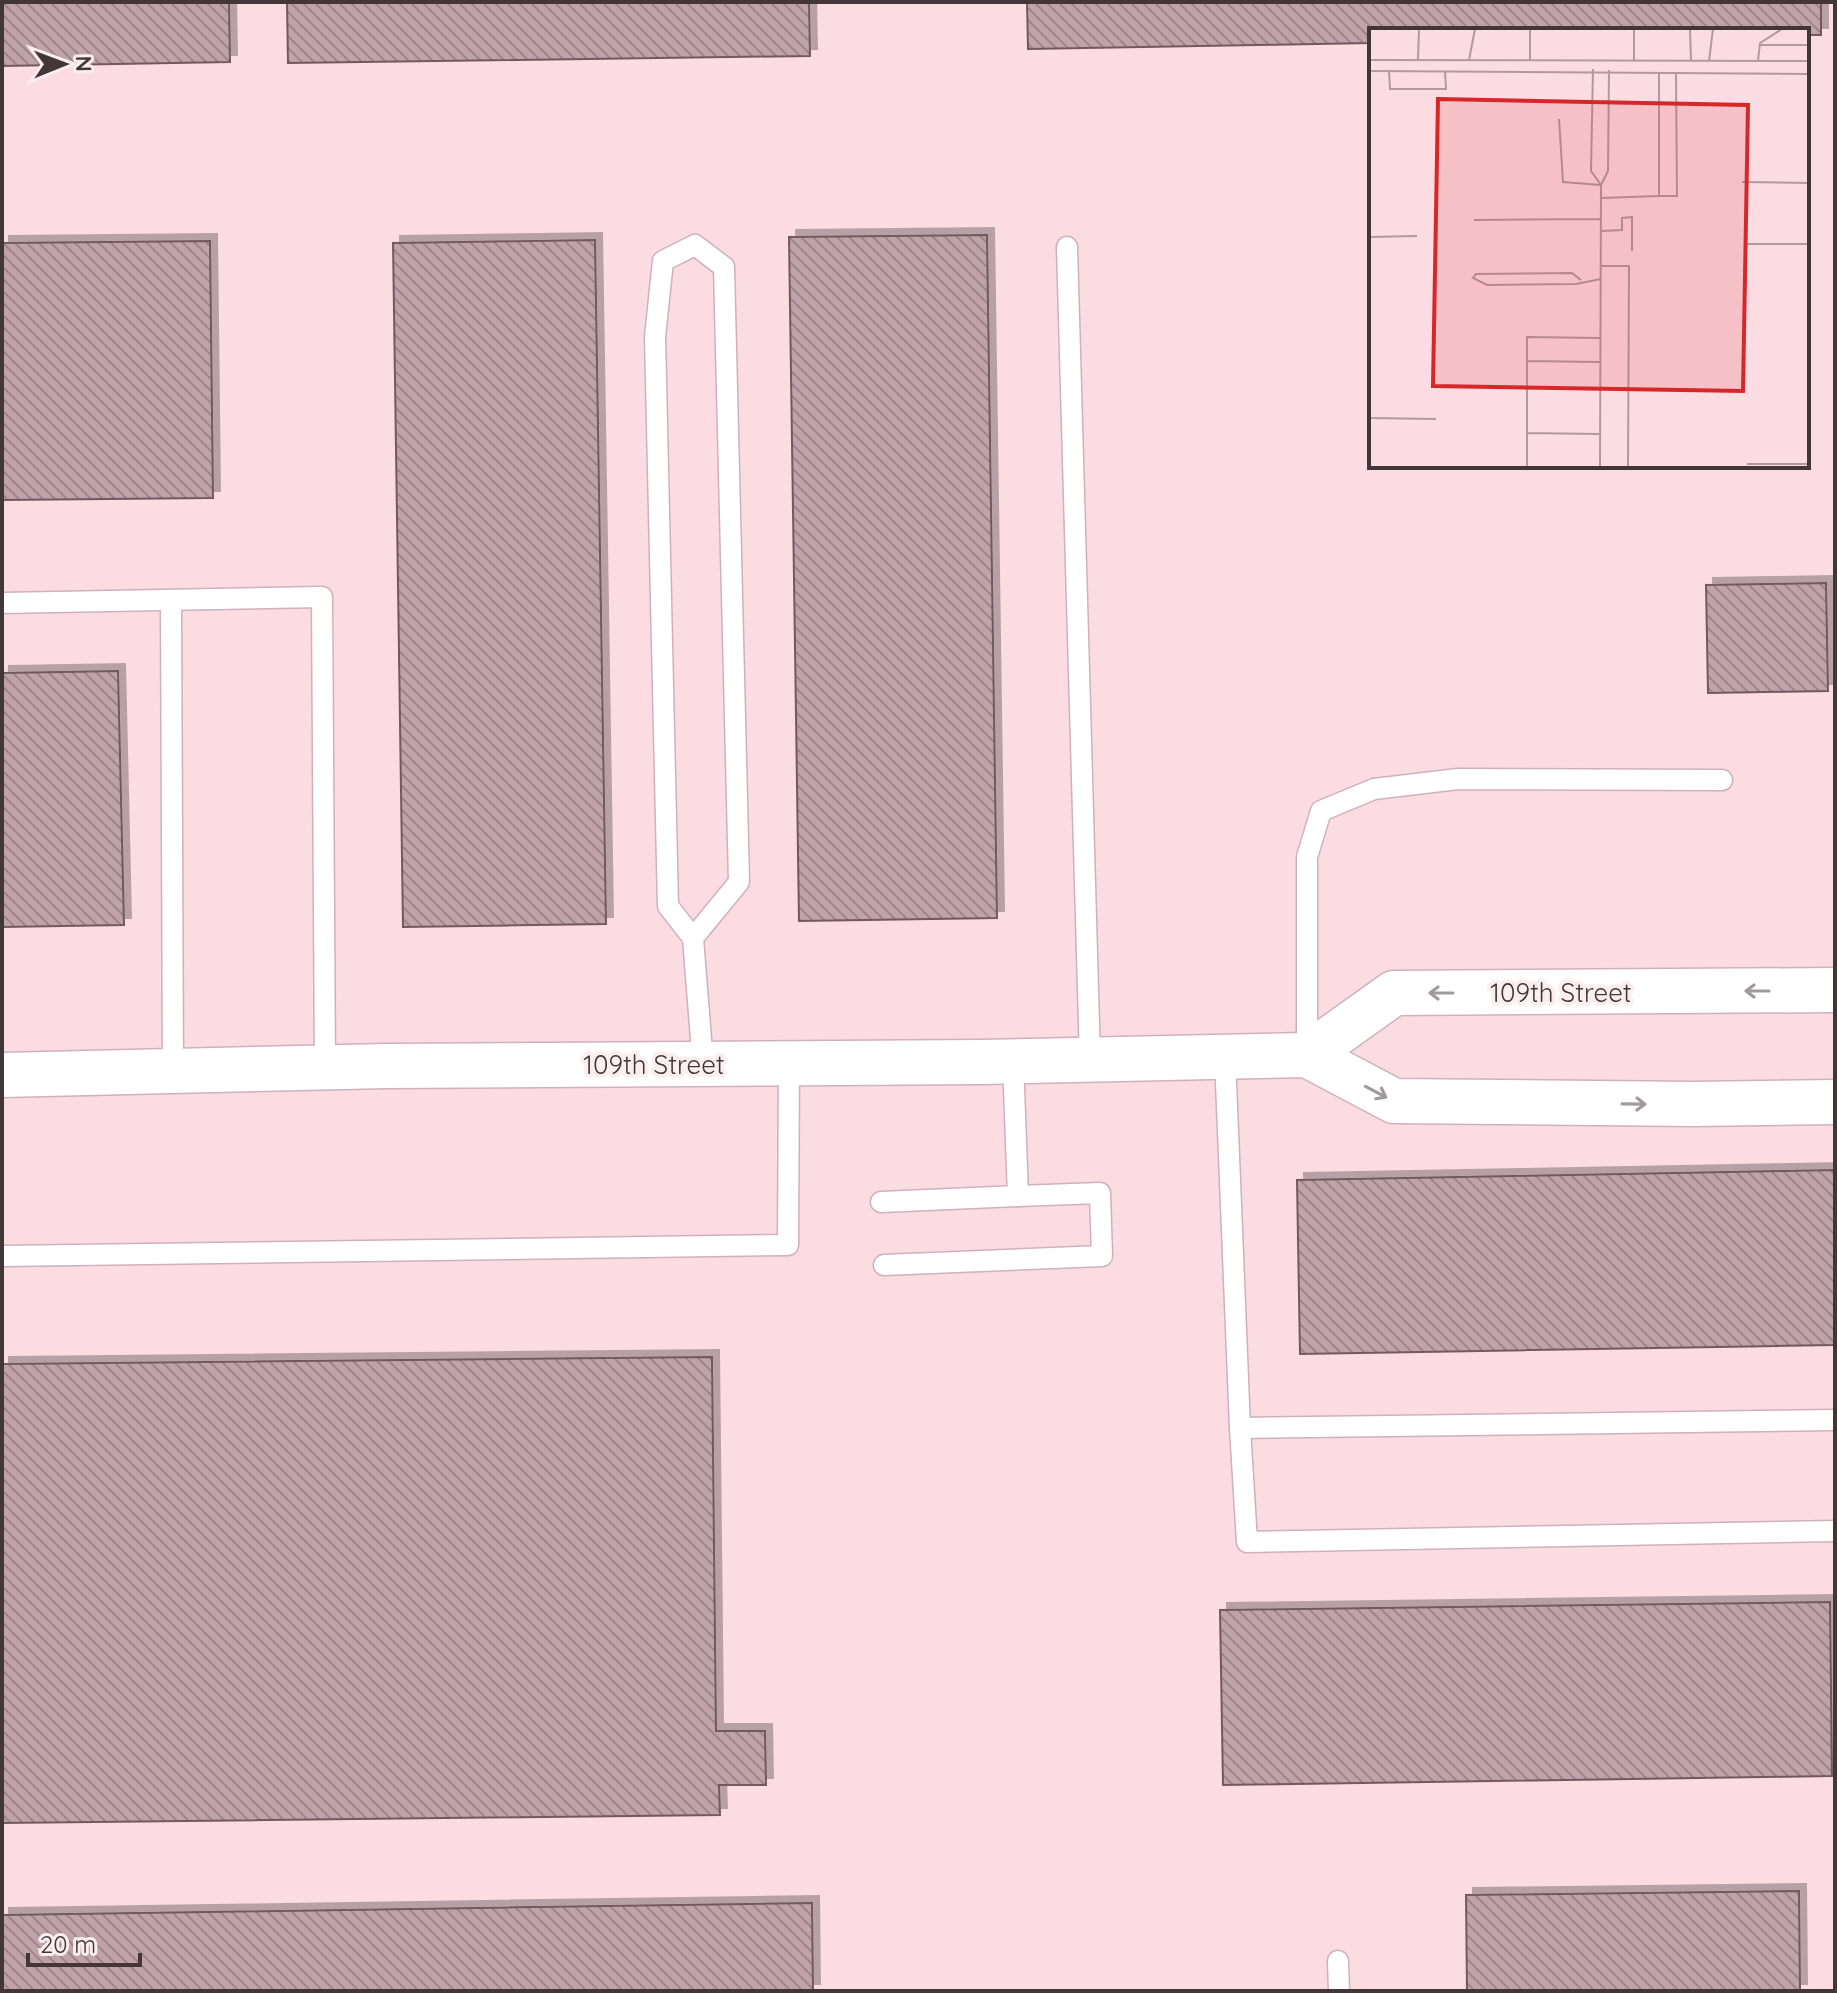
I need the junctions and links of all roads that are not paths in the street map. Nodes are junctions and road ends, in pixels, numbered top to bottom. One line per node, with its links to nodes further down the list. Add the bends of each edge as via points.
1 (1067, 247): 9 (lane)
2 (171, 600): 3 (lane); 13 (lane, via 322,597); 14 (lane)
3 (2, 603)
4 (1722, 780): 7 (lane, via 1458,779 1374,789 1321,811 1307,857)
5 (693, 938): 5 (lane, via 739,882 724,267 695,245 663,261 655,337 668,906); 12 (lane)
6 (1835, 990): 7 (street, 109th Street, one-way to 7, via 1394,993)
7 (1307, 1055): 8 (street, 109th Street); 16 (street, 109th Street, one-way to 16, via 1394,1101)
8 (1225, 1057): 9 (street, 109th Street); 22 (lane)
9 (1090, 1060): 10 (street, 109th Street)
10 (1013, 1061): 11 (street, 109th Street); 17 (lane)
11 (789, 1063): 12 (street, 109th Street); 19 (lane, via 788,1245)
12 (703, 1064): 13 (street, 109th Street)
13 (325, 1068): 14 (street, 109th Street)
14 (173, 1071): 15 (street, 109th Street)
15 (2, 1075)
16 (1835, 1102)
17 (1018, 1196): 18 (lane); 20 (lane, via 1100,1193 1102,1256)
18 (881, 1202)
19 (2, 1256)
20 (884, 1265)
21 (1835, 1420): 22 (lane)
22 (1240, 1428): 23 (lane, via 1247,1542)
23 (1835, 1531)
24 (1338, 1961): 25 (lane)
25 (1339, 1991)

